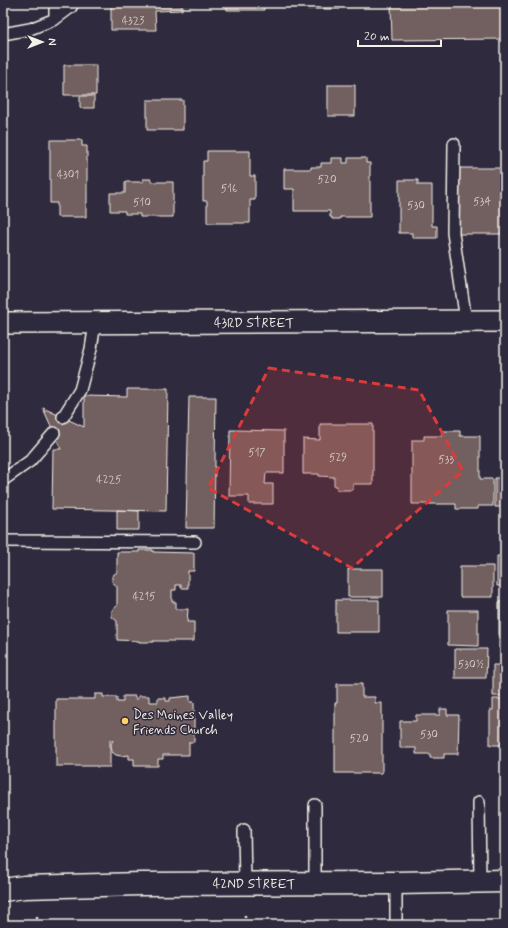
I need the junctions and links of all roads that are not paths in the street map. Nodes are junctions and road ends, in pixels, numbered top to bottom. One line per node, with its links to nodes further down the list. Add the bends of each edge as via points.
1 (55, 3): 3 (lane)
2 (73, 3): 3 (lane)
3 (56, 19): 4 (lane, via 30,29)
4 (3, 34)
5 (454, 144): 6 (lane, via 453,233)
6 (466, 321): 7 (street, 43RD STREET); 9 (street, 43RD STREET)
7 (505, 321)
8 (3, 323): 9 (street, 43RD STREET)
9 (95, 323): 10 (lane, via 80,390)
10 (63, 417)
11 (54, 433): 12 (lane, via 30,461)
12 (3, 480)
13 (3, 541): 14 (lane)
14 (195, 542)
15 (480, 802): 18 (lane)
16 (315, 804): 21 (lane)
17 (244, 830): 20 (lane)
18 (480, 881): 19 (street, 42ND STREET); 22 (street, 42ND STREET)
19 (505, 881)
20 (245, 883): 21 (street, 42ND STREET); 23 (street, 42ND STREET, via 133,884)
21 (315, 883): 22 (street, 42ND STREET)
22 (396, 883): 24 (lane)
23 (3, 890)
24 (396, 925)

